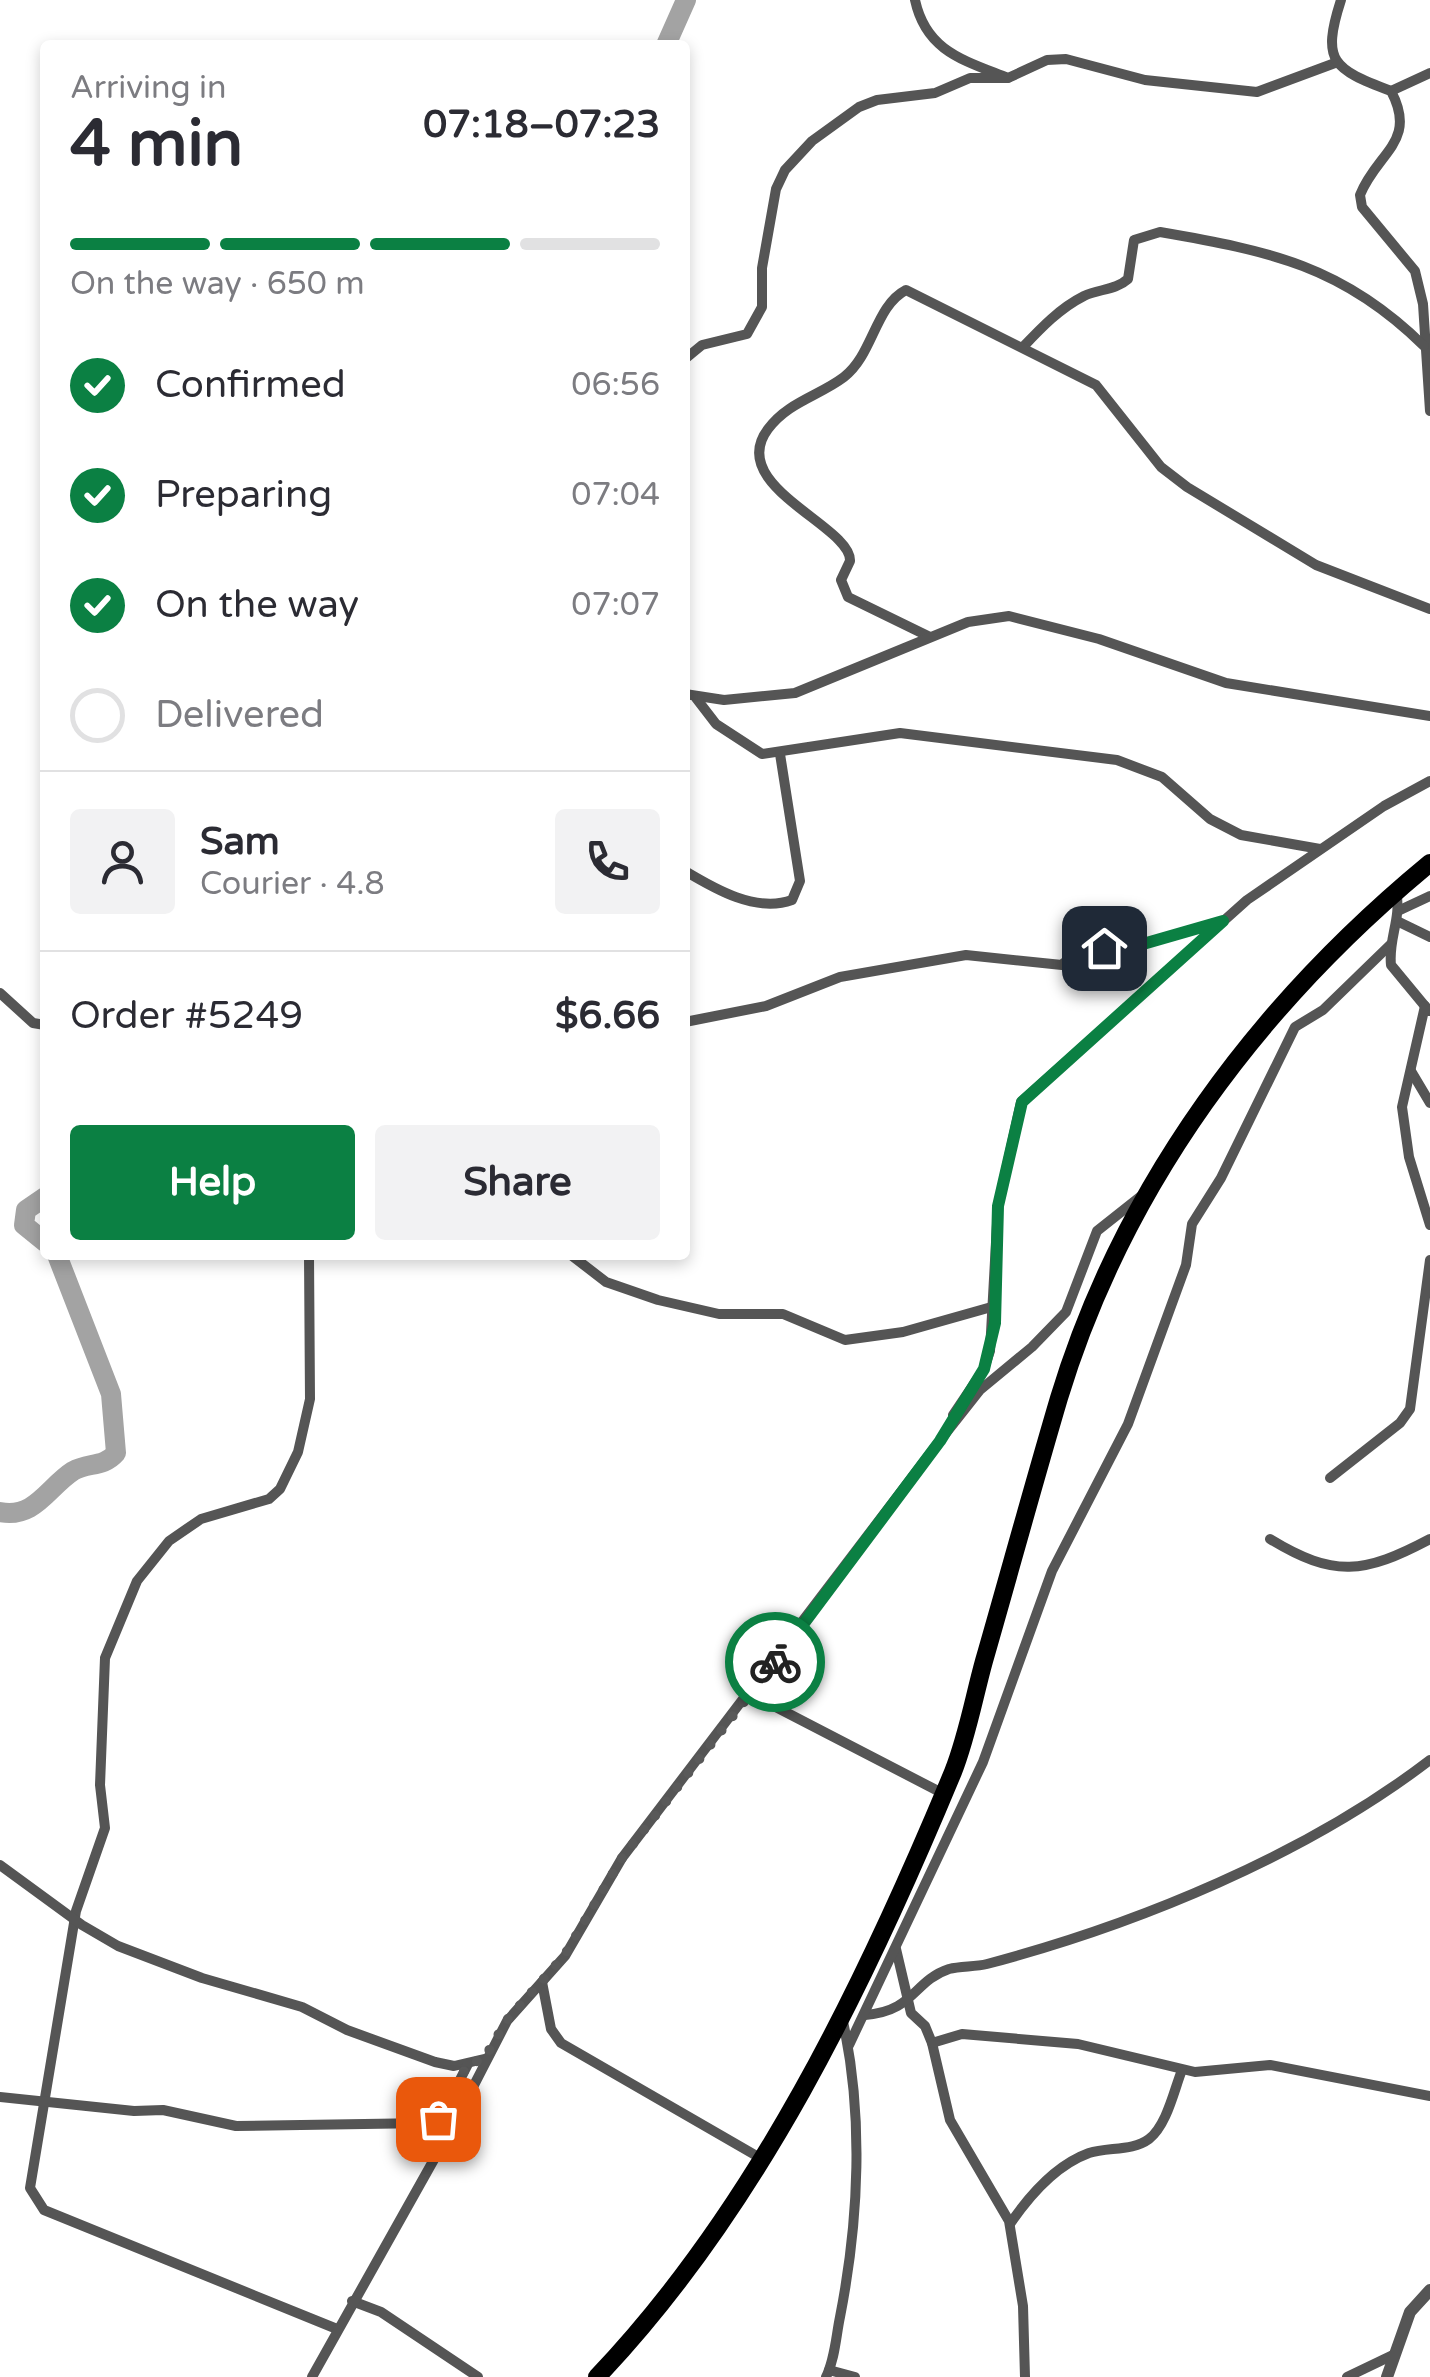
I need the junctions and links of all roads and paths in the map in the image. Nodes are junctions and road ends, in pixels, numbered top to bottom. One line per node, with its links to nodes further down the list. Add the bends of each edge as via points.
1 (915, 0): 5 (street, via 920,24 934,42)
2 (1341, 0): 3 (street, via 1329,42)
3 (1335, 63): 5 (street, via 1257,92 1145,80 1066,59); 6 (street)
4 (1430, 73): 6 (street)
5 (1008, 78): 9 (street, via 970,78 935,92 877,100 812,141 776,190 762,307 747,334 702,345)
6 (1392, 91): 7 (street, via 1403,119 1399,136 1360,195 1362,207 1415,271)
7 (1424, 346): 8 (street, via 1330,274 1160,232 1134,240 1123,284 1084,296); 10 (street)
8 (1023, 347): 11 (street, via 1096,386 1161,467 1187,487 1316,565); 12 (street, via 906,290 891,302 867,353 844,378 796,403 766,431 760,450 777,487 850,554 842,590)
9 (690, 355)
10 (1430, 411)
11 (1430, 610)
12 (930, 637): 13 (street, via 795,693); 14 (street, via 968,622 1030,618 1226,683)
13 (691, 696): 15 (street, via 735,739 762,754)
14 (1430, 716)
15 (780, 754): 17 (street, via 900,733 1117,760 1162,777 1210,819 1242,835); 19 (street, via 800,881 792,900 742,899)
16 (1430, 781): 17 (street)
17 (1322, 849): 23 (street)
18 (1430, 863): 20 (highway)
19 (690, 873)
20 (1396, 891): 22 (street); 32 (highway, via 1300,980 1244,1046)
21 (1430, 896): 22 (street)
22 (1400, 916): 24 (street); 25 (street)
23 (1223, 921): 28 (street, via 1136,946 1078,950 1062,965 979,954 840,976 766,1006); 37 (street, via 1022,1102 998,1206)
24 (1430, 937)
25 (1391, 944): 27 (street, via 1391,965); 49 (street, via 1323,1010 1295,1027 1192,1224 1186,1265 1128,1424 1052,1571 984,1762)
26 (0, 992): 29 (street)
27 (1427, 1009): 30 (street)
28 (690, 1021)
29 (40, 1024)
30 (1410, 1071): 31 (street); 33 (street, via 1403,1128)
31 (1430, 1104)
32 (1150, 1190): 40 (street, via 1097,1231 1066,1312 980,1390); 46 (highway, via 1109,1266 1060,1395)
33 (1430, 1225)
34 (309, 1260): 48 (street, via 310,1399 298,1452 280,1490 201,1519 169,1542 138,1582 109,1646 100,1785 105,1828)
35 (576, 1260): 37 (street, via 590,1273 644,1296 720,1314 782,1314 845,1340)
36 (1430, 1260): 38 (street)
37 (995, 1306): 40 (street, via 984,1369)
38 (1420, 1330): 39 (street); 41 (street, via 1406,1416)
39 (1430, 1345)
40 (940, 1441): 44 (street)
41 (1330, 1478)
42 (1270, 1539): 43 (street, via 1306,1562 1353,1567)
43 (1430, 1539)
44 (757, 1684): 46 (street, via 768,1703); 50 (street, via 622,1858)
45 (1430, 1760): 51 (street, via 1301,1843 1208,1888 988,1963 946,1970)
46 (942, 1792): 52 (highway)
47 (0, 1865): 48 (street)
48 (76, 1920): 57 (street, via 118,1946 202,1978 302,2006 435,2062); 61 (street)
49 (896, 1949): 51 (street); 53 (street)
50 (542, 1982): 56 (street, via 507,2020); 62 (street, via 551,2029 561,2044)
51 (910, 2001): 53 (street); 54 (street)
52 (842, 2014): 55 (street); 62 (highway)
53 (865, 2016): 55 (street)
54 (932, 2043): 58 (street, via 962,2034 1078,2044); 63 (street, via 950,2120)
55 (848, 2045): 68 (street, via 857,2197)
56 (484, 2059): 57 (street); 65 (street)
57 (468, 2064): 61 (street, via 443,2113 427,2123 236,2126 163,2110)
58 (1182, 2070): 59 (street, via 1270,2065); 63 (street, via 1153,2136 1064,2166)
59 (1430, 2096)
60 (0, 2098): 61 (street)
61 (45, 2102): 66 (street, via 30,2188 38,2206)
62 (762, 2159): 71 (highway, via 729,2214)
63 (1010, 2224): 73 (street)
64 (1430, 2290): 67 (street, via 1410,2312)
65 (352, 2302): 66 (street); 69 (street, via 381,2312)
66 (337, 2329): 70 (street)
67 (1395, 2354): 74 (street); 75 (street)
68 (828, 2373): 72 (street)
69 (478, 2376)
70 (312, 2377)
71 (598, 2377)
72 (855, 2377)
73 (1025, 2377)
74 (1348, 2377)
75 (1387, 2377)

